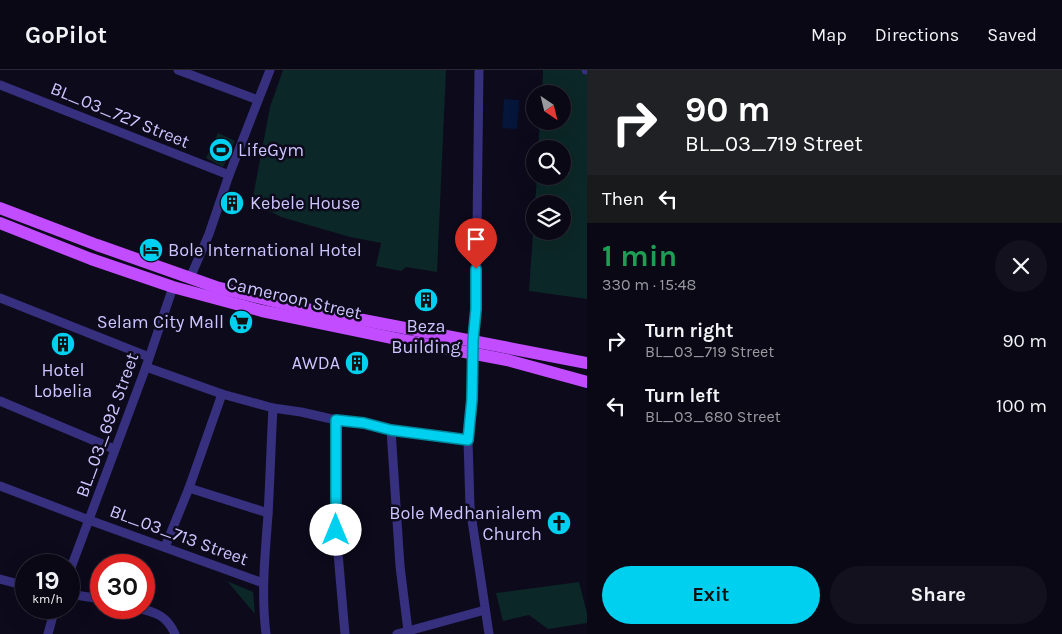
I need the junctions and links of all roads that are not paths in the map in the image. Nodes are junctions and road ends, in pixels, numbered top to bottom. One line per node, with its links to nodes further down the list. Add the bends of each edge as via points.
1 (178, 70): 5 (street)
2 (270, 70): 5 (street)
3 (479, 70): 14 (street)
4 (0, 85): 6 (street, BL_03_727 Street)
5 (258, 100): 6 (street)
6 (229, 175): 11 (street)
7 (0, 208): 9 (main road, Cameroon Street)
8 (0, 223): 10 (main road, Cameroon Street)
9 (97, 245): 10 (main road); 11 (main road, Cameroon Street)
10 (91, 259): 12 (main road, Cameroon Street)
11 (190, 278): 14 (main road, Cameroon Street, via 306,309)
12 (174, 287): 15 (main road, Cameroon Street, via 262,310); 16 (street, BL_03_692 Street)
13 (0, 298): 16 (street)
14 (473, 340): 15 (street); 17 (main road, Cameroon Street)
15 (473, 354): 19 (main road, Cameroon Street); 25 (street)
16 (149, 356): 18 (street, BL_03_692 Street)
17 (587, 363)
18 (146, 367): 20 (street); 26 (street, BL_03_692 Street)
19 (587, 382)
20 (222, 394): 22 (street); 28 (street)
21 (0, 402): 26 (street)
22 (273, 408): 23 (street); 29 (street)
23 (336, 420): 24 (street); 43 (street, via 336,530)
24 (391, 430): 25 (street); 39 (street)
25 (468, 440): 36 (street, via 470,507)
26 (114, 449): 30 (street, BL_03_692 Street)
27 (0, 486): 30 (street, BL_03_713 Street)
28 (189, 488): 29 (street); 31 (street)
29 (268, 513): 35 (street)
30 (90, 520): 31 (street, BL_03_713 Street); 32 (street, BL_03_692 Street)
31 (165, 547): 35 (street, BL_03_713 Street)
32 (77, 554)
33 (0, 579): 34 (street)
34 (15, 583)
35 (262, 583): 42 (street)
36 (485, 610): 39 (street); 45 (street)
37 (155, 613): 41 (street, via 170,623)
38 (52, 619): 40 (street)
39 (408, 631): 44 (street)
40 (48, 634)
41 (175, 634)
42 (266, 634)
43 (344, 634)
44 (397, 634)
45 (489, 634)

